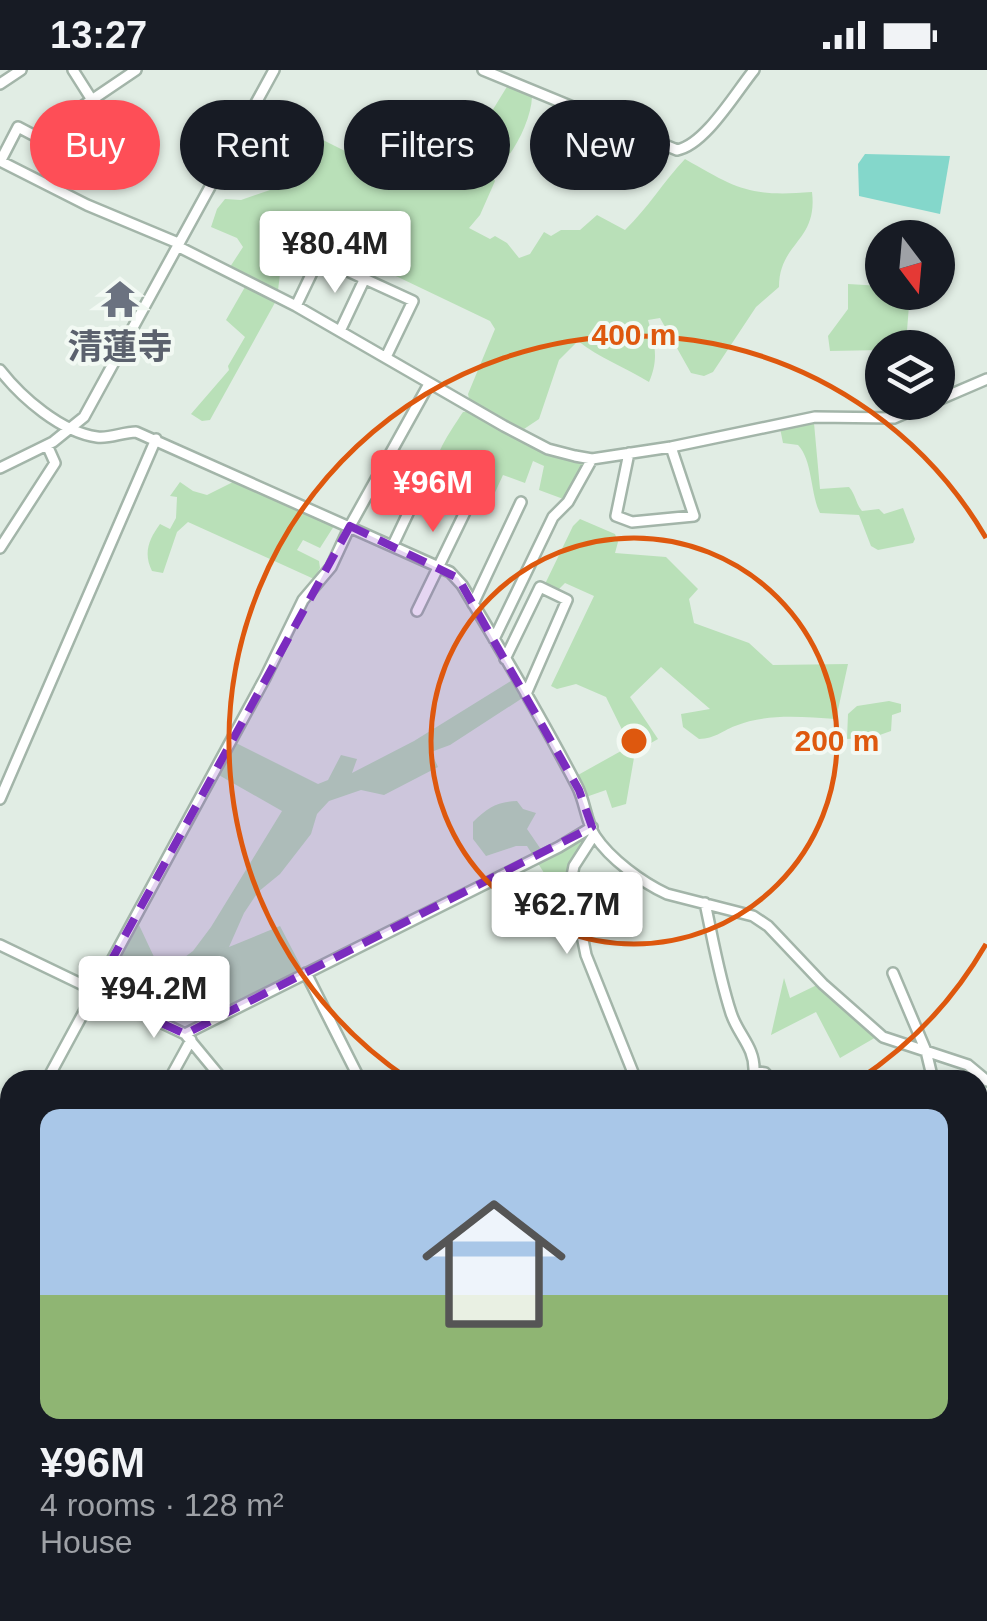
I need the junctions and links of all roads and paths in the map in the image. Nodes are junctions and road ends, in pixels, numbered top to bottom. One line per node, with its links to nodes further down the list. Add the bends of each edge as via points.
1 (21, 70): 7 (street)
2 (73, 70): 8 (street)
3 (136, 70): 8 (street)
4 (274, 70): 11 (street)
5 (484, 70): 6 (street, via 677,150 701,137)
6 (754, 70)
7 (0, 84)
8 (92, 100)
9 (30, 133): 10 (street, via 18,127)
10 (0, 161): 11 (street)
11 (177, 245): 13 (street); 22 (street, via 94,402)
12 (365, 278): 13 (street, via 318,258); 14 (street); 15 (street, via 413,300)
13 (296, 306): 14 (street)
14 (340, 331): 15 (street)
15 (386, 357): 18 (street)
16 (0, 370): 21 (street)
17 (987, 379): 19 (street)
18 (429, 384): 27 (street, via 548,448); 32 (street)
19 (955, 392)
20 (865, 418): 25 (street, via 814,417)
21 (55, 420): 22 (street); 24 (street)
22 (73, 427): 23 (street, via 94,437 136,432); 24 (street)
23 (156, 439): 32 (street); 41 (street)
24 (50, 443): 28 (street); 34 (street, via 55,463)
25 (671, 447): 26 (street); 26 (street, via 694,516 632,522 616,516)
26 (629, 454): 27 (street)
27 (592, 459): 38 (street, via 553,517)
28 (0, 468)
29 (428, 473): 30 (street)
30 (420, 488): 33 (street); 35 (street, via 466,510)
31 (521, 502): 36 (street)
32 (350, 526): 33 (street); 47 (street, via 331,566 302,600)
33 (393, 546): 35 (street)
34 (0, 548)
35 (440, 567): 36 (street, via 458,578); 37 (street)
36 (473, 604): 38 (street)
37 (417, 611)
38 (494, 638): 39 (street)
39 (505, 659): 40 (street); 40 (street, via 540,587 567,600)
40 (526, 694): 42 (street, via 579,790)
41 (0, 799)
42 (593, 831): 43 (street, via 654,888); 45 (street); 54 (street, via 572,881 586,955)
43 (706, 903): 49 (street, via 768,926 883,1037); 55 (street, via 717,965 733,1018 754,1053)
44 (0, 945): 47 (street)
45 (306, 973): 48 (street); 53 (street)
46 (893, 973): 49 (street)
47 (94, 992): 48 (street); 50 (street)
48 (188, 1037): 51 (street); 52 (street)
49 (926, 1051): 56 (street); 57 (street)
50 (52, 1070)
51 (173, 1070)
52 (214, 1070)
53 (355, 1070)
54 (632, 1070)
55 (753, 1070)
56 (931, 1070)
57 (973, 1070)

